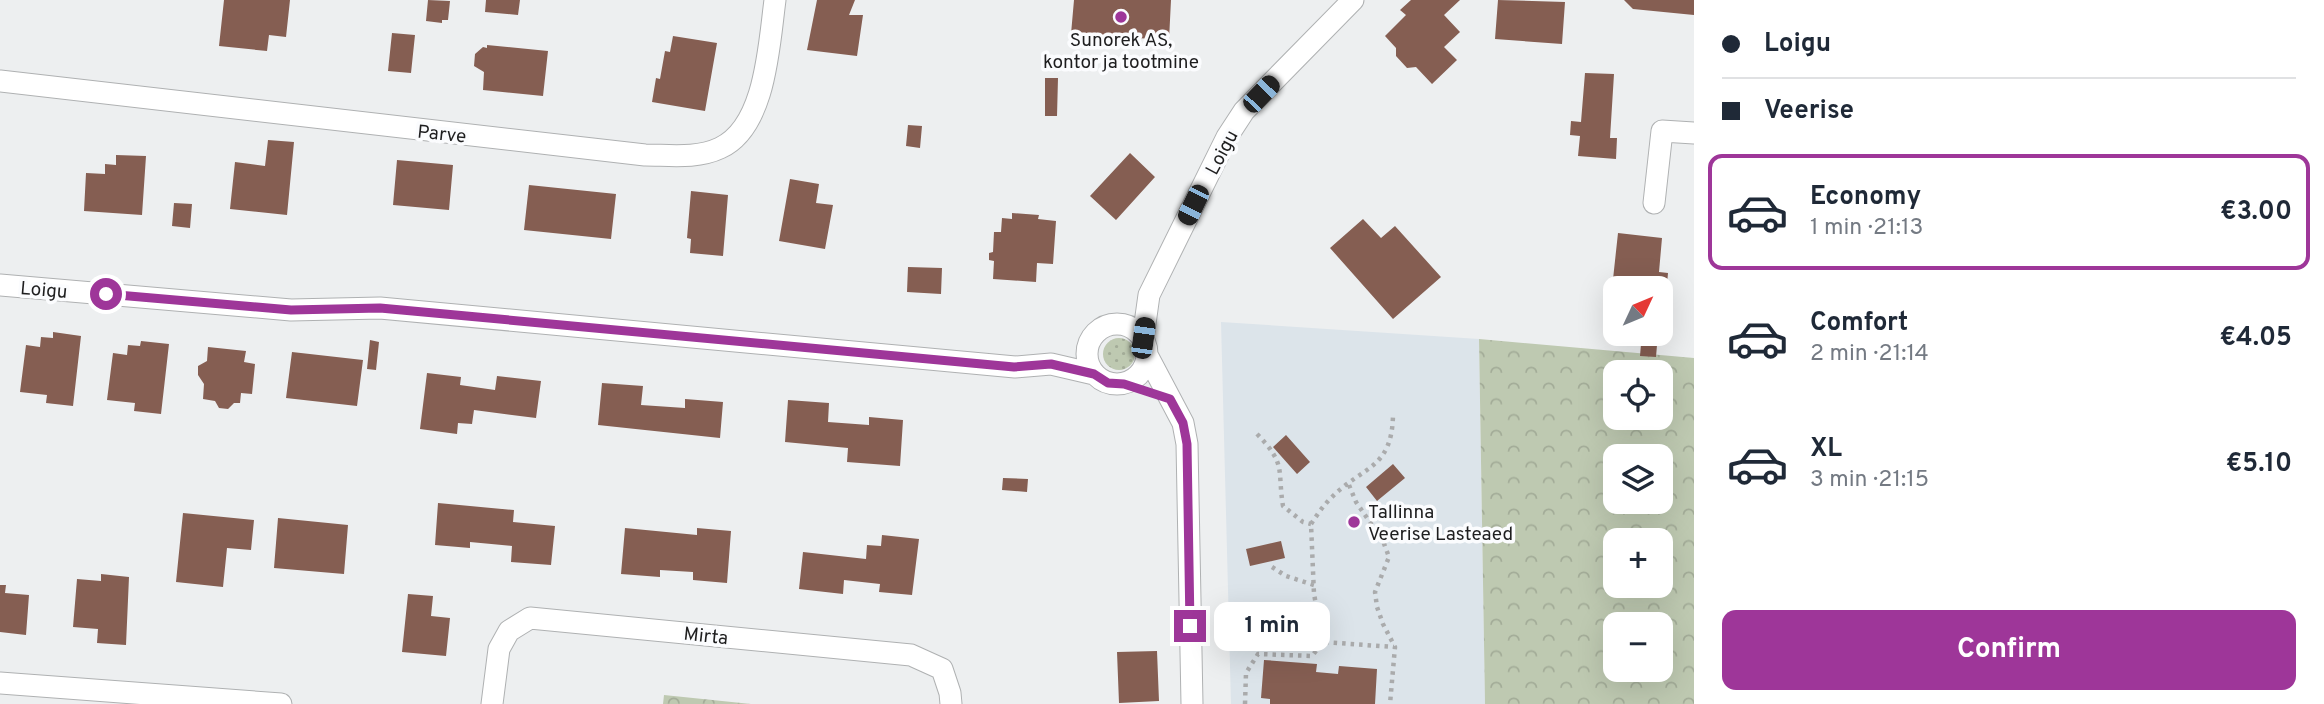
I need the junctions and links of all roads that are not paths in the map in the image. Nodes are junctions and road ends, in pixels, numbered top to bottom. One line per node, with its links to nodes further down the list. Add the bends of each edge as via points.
1 (775, 0): 3 (street, Parve, via 762,88 747,125 722,148 693,156 631,154)
2 (1353, 0): 7 (street, Loigu, via 1244,111)
3 (0, 81)
4 (1694, 134): 5 (street, via 1662,131)
5 (1654, 203)
6 (0, 285): 11 (street, Loigu, via 291,310 380,308 1014,367)
7 (1149, 296): 8 (street, Loigu); 10 (street, Loigu)
8 (1109, 325): 9 (street); 10 (street, via 1128,326)
9 (1088, 345): 11 (street, Loigu); 12 (street)
10 (1145, 347): 13 (street, via 1141,373); 14 (street)
11 (1051, 364): 12 (street, Loigu)
12 (1094, 374): 13 (street, via 1108,383)
13 (1124, 384): 14 (street)
14 (1170, 399): 19 (street, via 1183,423 1187,444)
15 (0, 683): 16 (street)
16 (281, 704)
17 (492, 704): 18 (street, Mirta, via 499,649 509,631 530,618 911,655 942,669)
18 (950, 704)
19 (1192, 704)

